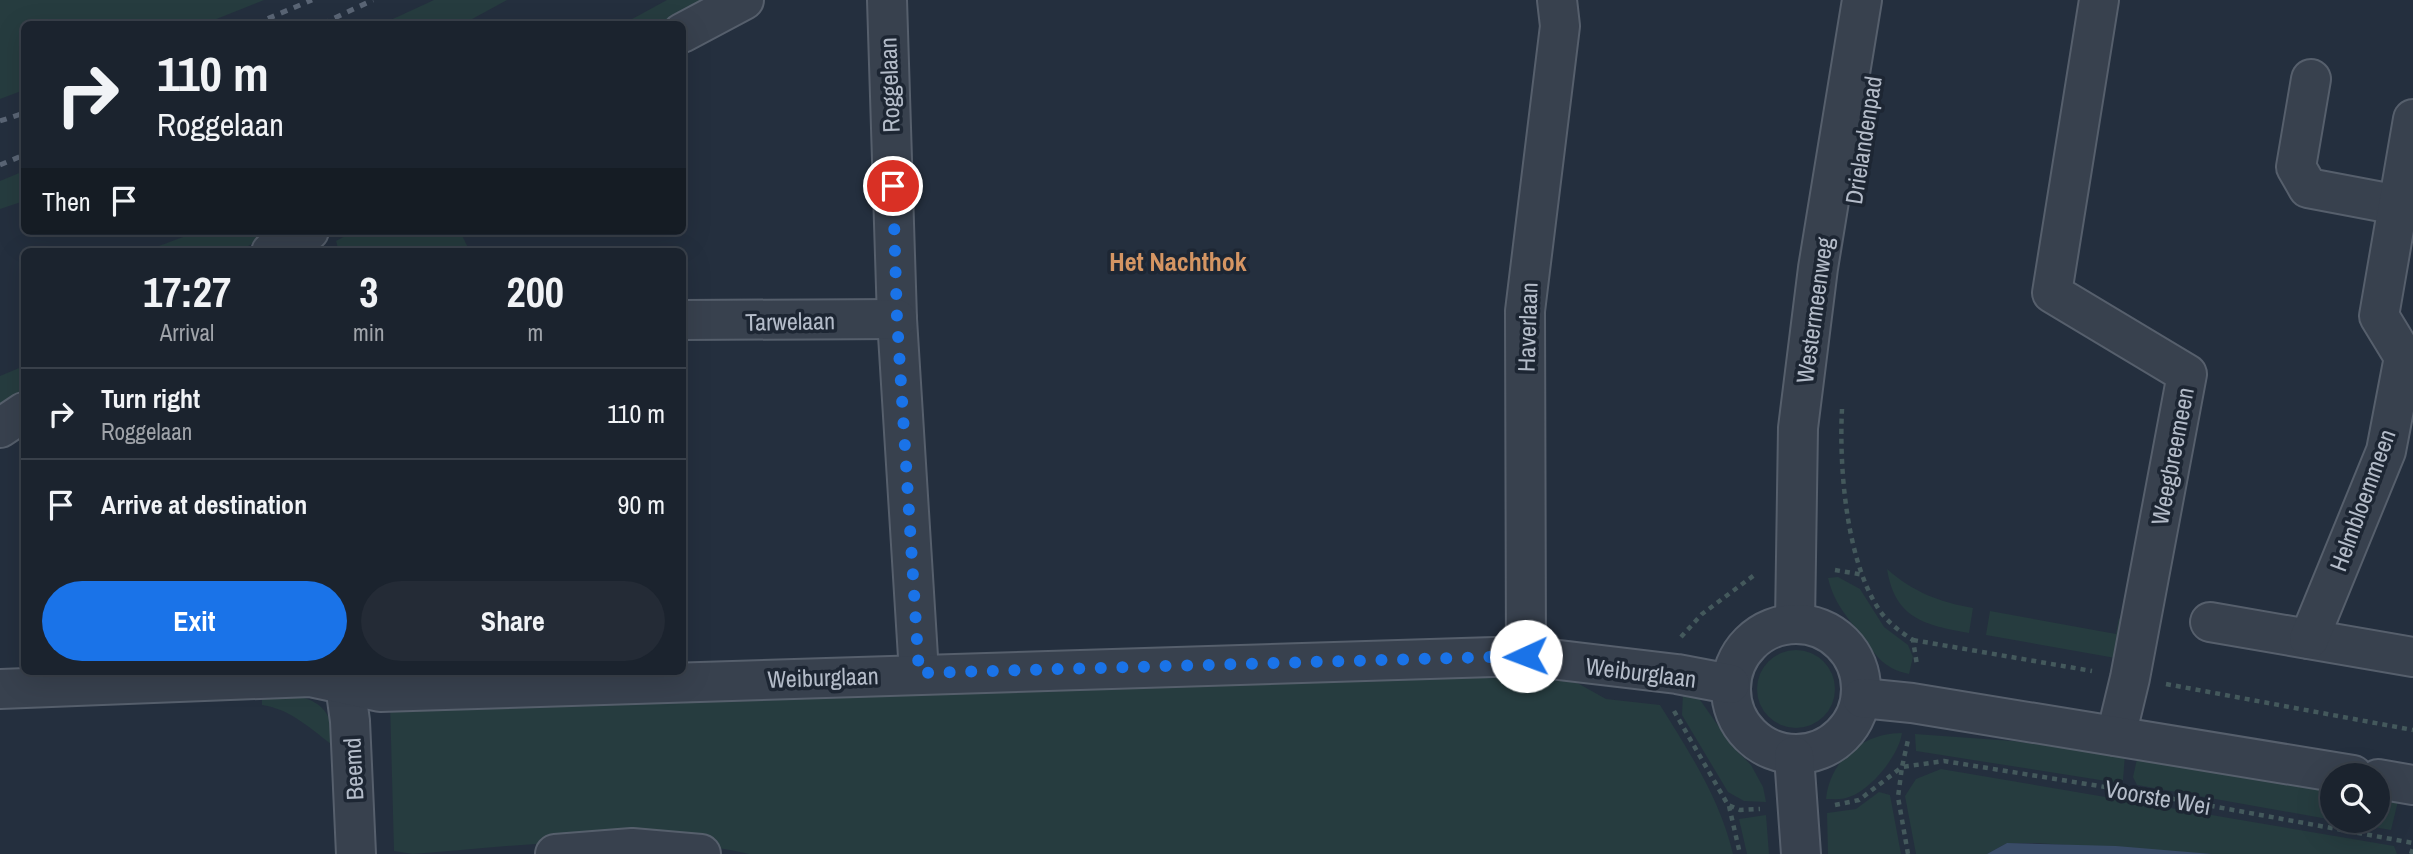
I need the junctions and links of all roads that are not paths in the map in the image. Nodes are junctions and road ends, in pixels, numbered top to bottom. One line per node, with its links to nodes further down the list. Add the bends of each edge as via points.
1 (744, 0): 6 (street)
2 (887, 0): 12 (street, Roggelaan)
3 (1557, 0): 20 (street, Haverlaan, via 1560,26 1525,311)
4 (1862, 0): 17 (street, Westermeenweg, via 1818,268 1798,428)
5 (2099, 0): 27 (street, Weegbreemeen, via 2052,293 2187,374)
6 (686, 31)
7 (2311, 79): 9 (street, via 2297,167 2301,180 2308,188)
8 (2413, 119): 9 (street, Helmbloemmeen)
9 (2398, 205): 14 (street, Helmbloemmeen, via 2379,316)
10 (303, 235): 11 (street)
11 (284, 248)
12 (897, 319): 13 (street, Tarwelaan); 22 (street, Roggelaan)
13 (686, 320)
14 (2408, 358): 19 (street, Helmbloemmeen, via 2386,451)
15 (21, 414): 16 (street)
16 (0, 428)
17 (1795, 622): 23 (street, via 1767,629 1749,642 1736,661); 26 (street, via 1836,636 1853,654)
18 (2210, 622): 19 (street)
19 (2309, 639): 21 (street)
20 (1526, 656): 22 (street, Weiburglaan); 23 (street, Weiburglaan)
21 (2413, 657)
22 (919, 673): 24 (street, Weiburglaan, via 380,692)
23 (1730, 684): 28 (street, via 1732,705 1741,725 1756,741)
24 (345, 685): 25 (street, Weiburglaan, via 310,677); 32 (street, Beemd)
25 (0, 689)
26 (1862, 698): 27 (street); 28 (street, via 1852,723 1837,740 1819,751)
27 (2116, 736): 29 (street)
28 (1794, 755): 35 (street)
29 (2320, 770)
30 (2390, 781): 31 (street)
31 (2413, 785)
32 (356, 854)
33 (555, 854): 34 (street, via 632,848)
34 (701, 854)
35 (1801, 854)

